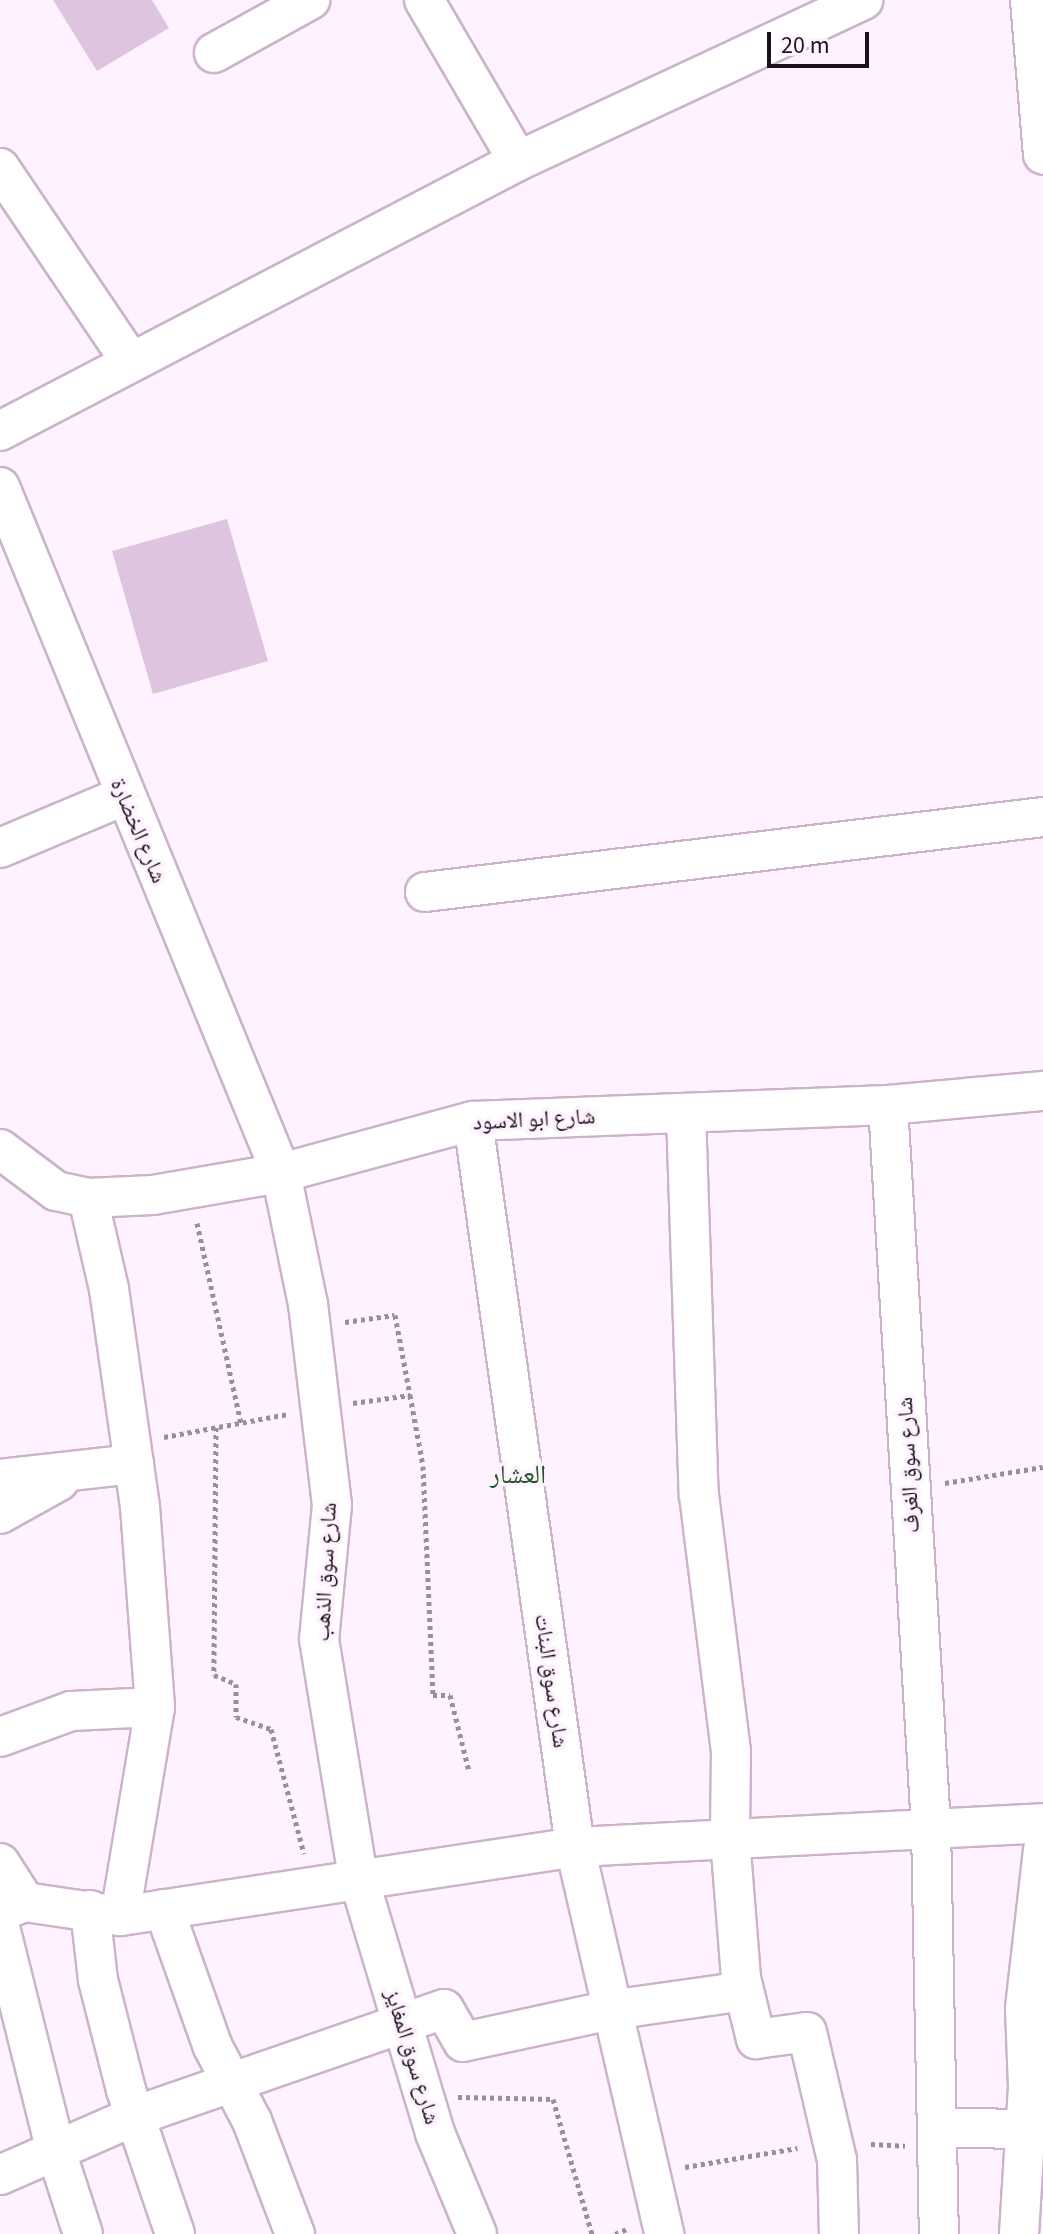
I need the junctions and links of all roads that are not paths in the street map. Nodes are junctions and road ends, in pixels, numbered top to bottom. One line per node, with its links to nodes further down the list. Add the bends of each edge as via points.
1 (310, 0): 6 (street)
2 (424, 0): 8 (street)
3 (863, 0): 5 (street)
4 (1030, 0): 7 (street)
5 (807, 12): 8 (street)
6 (214, 53)
7 (1043, 154)
8 (518, 161): 10 (street)
9 (0, 168): 10 (street)
10 (131, 362): 11 (street)
11 (0, 431)
12 (0, 487): 13 (street, شارع الخضارة)
13 (124, 796): 15 (street); 22 (street, شارع الخضارة)
14 (1043, 817): 16 (street)
15 (0, 848)
16 (425, 892)
17 (1043, 1091): 18 (street, شارع ابو الاسود)
18 (888, 1105): 19 (street, شارع ابو الاسود); 31 (street, شارع سوق الغرف)
19 (686, 1113): 20 (street, شارع ابو الاسود); 32 (street, via 699,1495 731,1751)
20 (473, 1121): 22 (street, شارع ابو الاسود); 33 (street, شارع سوق البنات)
21 (0, 1149): 23 (street, شارع ابو الاسود, via 40,1181)
22 (281, 1173): 23 (street, شارع ابو الاسود, via 190,1191); 36 (street, شارع سوق الذهب, via 310,1326 332,1505 319,1639)
23 (88, 1198): 24 (street, via 109,1289)
24 (133, 1454): 25 (street); 28 (street)
25 (84, 1470): 26 (street); 27 (street, via 25,1496)
26 (0, 1479)
27 (0, 1514)
28 (155, 1707): 29 (street, via 71,1711); 38 (street)
29 (3, 1727)
30 (1043, 1823): 31 (street)
31 (931, 1826): 32 (street); 46 (street, شارع سوق الغرف)
32 (730, 1838): 33 (street); 40 (street)
33 (575, 1847): 36 (street); 41 (street, شارع سوق البنات)
34 (1043, 1849): 45 (street, via 1025,2008)
35 (0, 1863): 39 (street)
36 (358, 1876): 37 (street); 42 (street, شارع سوق المغايز)
37 (164, 1909): 38 (street); 43 (street, via 213,2047)
38 (105, 1913): 39 (street); 44 (street, via 98,1980)
39 (8, 1914): 47 (street)
40 (744, 1991): 41 (street); 54 (street, via 756,2039 807,2032 833,2142)
41 (611, 2010): 42 (street, via 463,2042 444,2009); 53 (street, شارع سوق البنات)
42 (402, 2022): 43 (street); 52 (street, شارع سوق المغايز)
43 (233, 2086): 44 (street); 51 (street)
44 (135, 2116): 47 (street); 50 (street)
45 (1034, 2129): 46 (street); 56 (street)
46 (937, 2138): 55 (street, شارع سوق الغرف)
47 (56, 2151): 48 (street); 49 (street)
48 (0, 2175)
49 (83, 2234)
50 (175, 2234)
51 (295, 2234)
52 (477, 2234)
53 (664, 2234)
54 (839, 2234)
55 (939, 2234)
56 (1019, 2234)

